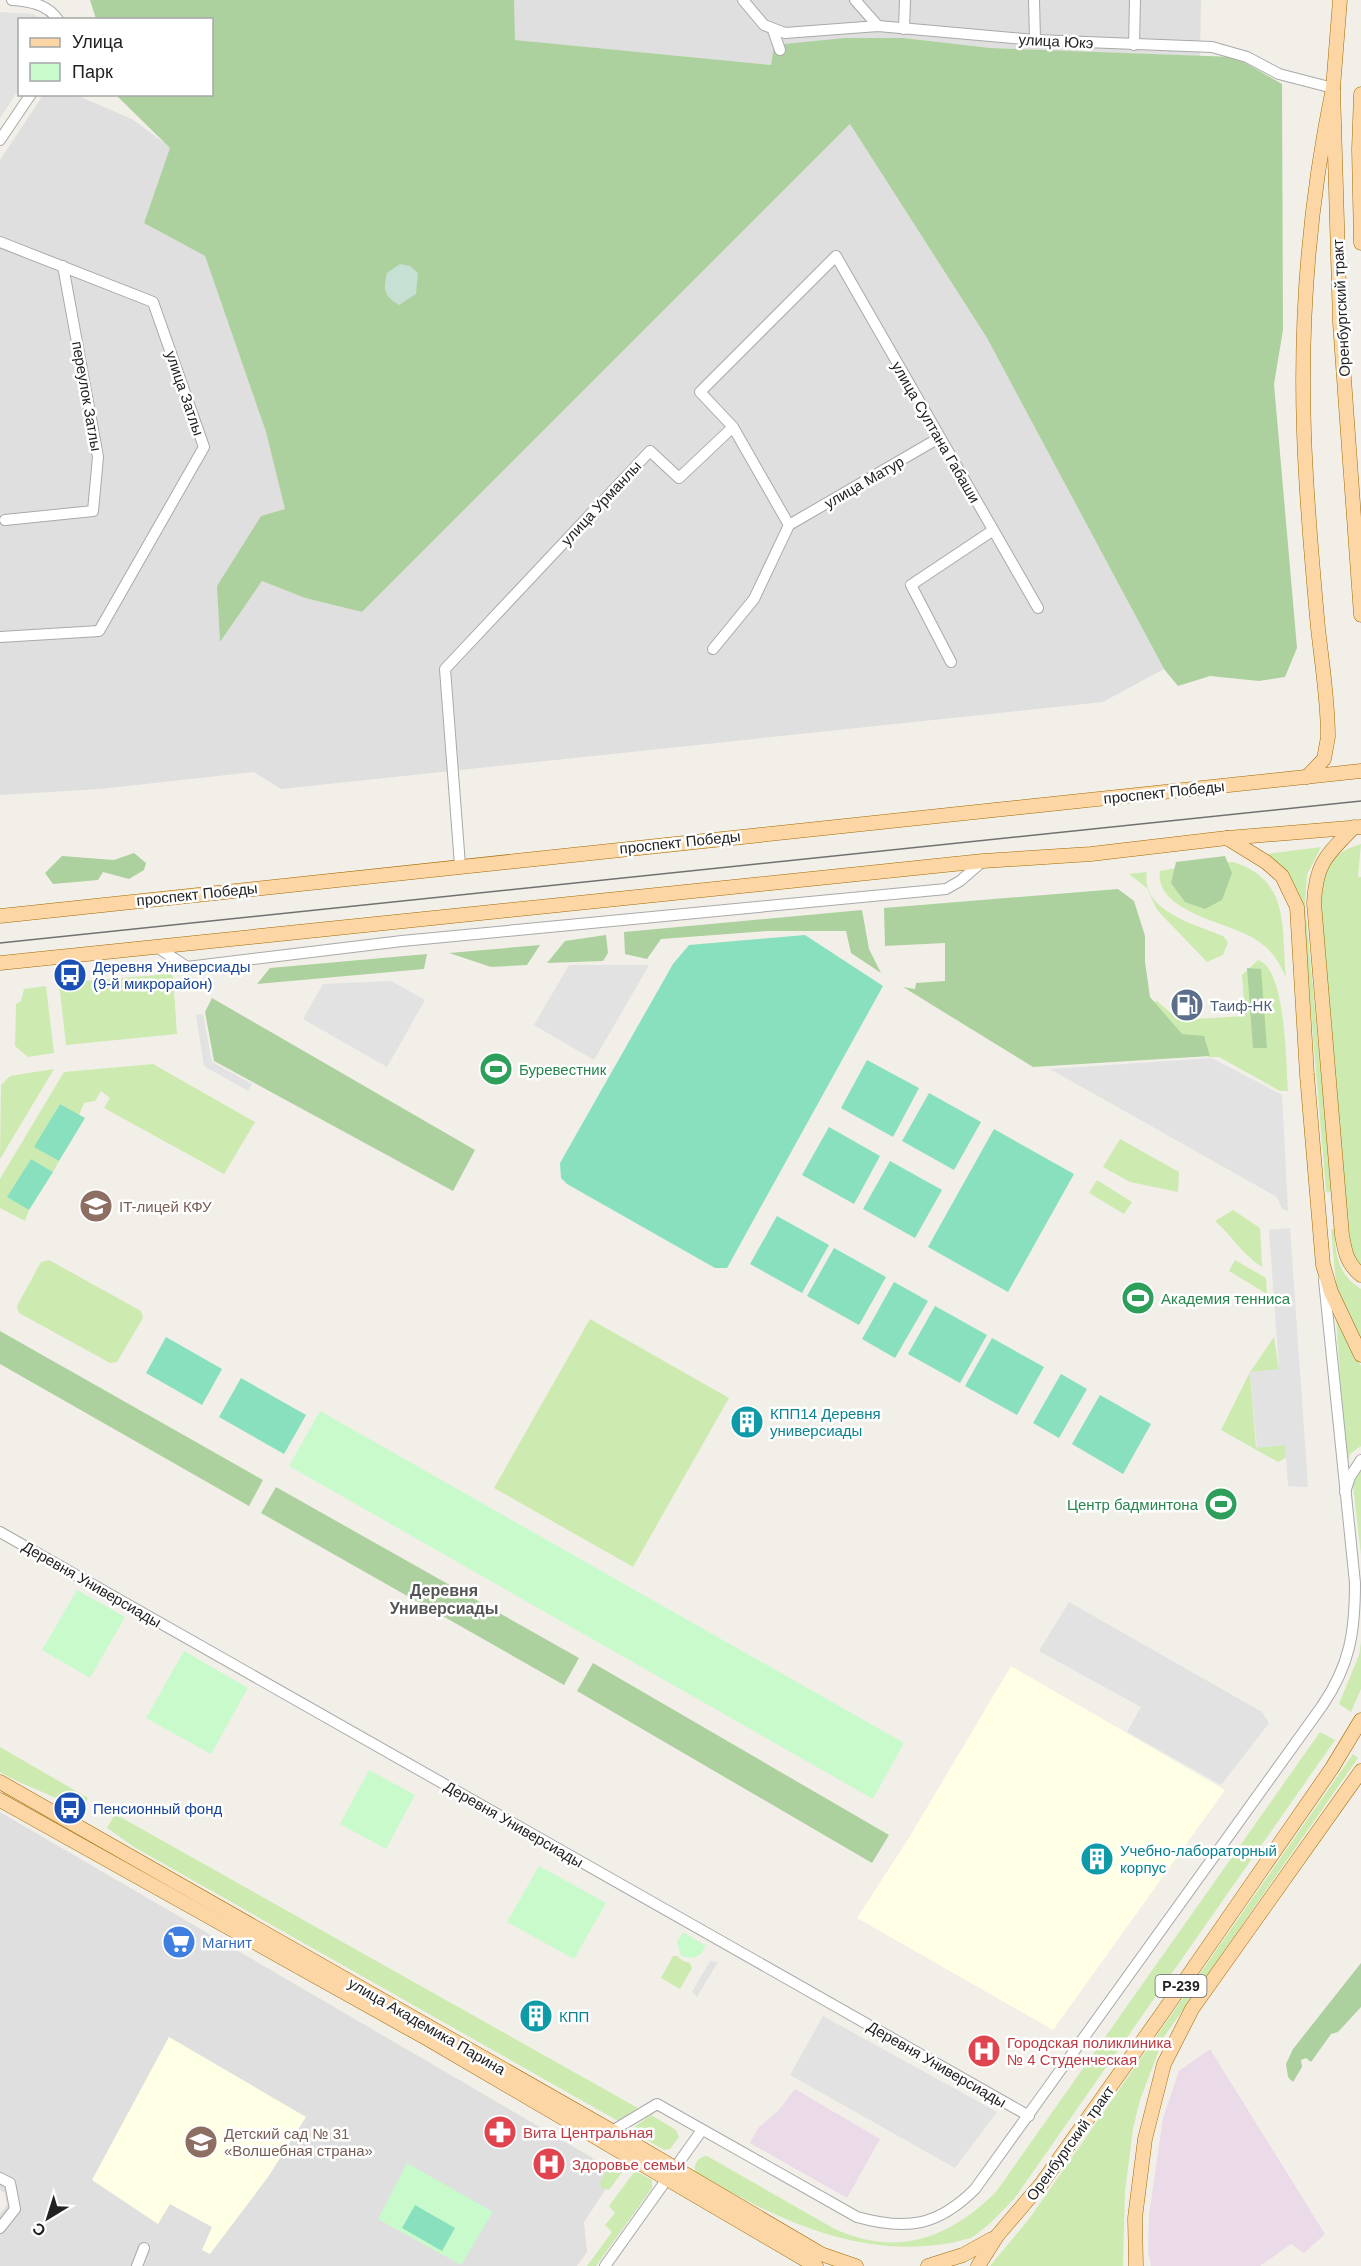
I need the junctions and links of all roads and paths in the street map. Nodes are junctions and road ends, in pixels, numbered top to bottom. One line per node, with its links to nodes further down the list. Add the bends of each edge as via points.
1 (12, 0): 8 (street, via 48,9)
2 (743, 0): 11 (street)
3 (855, 0): 9 (street)
4 (904, 0): 10 (street)
5 (1034, 0): 12 (street)
6 (1135, 0): 13 (street)
7 (1340, 0): 15 (main road, Оренбургский тракт)
8 (56, 18)
9 (878, 26): 10 (street, улица Юкэ); 11 (street, улица Юкэ, via 785,33)
10 (904, 28): 12 (street, улица Юкэ)
11 (773, 30): 14 (street)
12 (1035, 40): 13 (street, улица Юкэ)
13 (1134, 45): 15 (street, улица Юкэ, via 1212,47 1247,57 1279,74)
14 (780, 50)
15 (1333, 88): 28 (main road, Оренбургский тракт, via 1340,323); 33 (main road, via 1313,216 1304,391 1314,581 1328,737 1324,759)
16 (1361, 94): 19 (main road, Оренбургский тракт)
17 (30, 96): 18 (street)
18 (0, 140)
19 (1361, 241)
20 (0, 242): 21 (street, улица Затлы)
21 (63, 266): 24 (street, переулок Затлы, via 98,458 93,510); 29 (street, улица Затлы, via 153,302 204,447 99,632)
22 (733, 427): 23 (street, улица Султана Габаши, via 700,393 836,256); 25 (street); 37 (street, улица Урманлы, via 679,478 650,451 445,669)
23 (939, 438): 25 (street, улица Матур); 26 (street, улица Султана Габаши)
24 (5, 520)
25 (789, 525): 30 (street, via 754,599)
26 (992, 531): 27 (street, улица Султана Габаши); 31 (street, via 911,585)
27 (1038, 608)
28 (1361, 615)
29 (0, 637)
30 (713, 649)
31 (951, 662)
32 (1361, 771): 33 (main road, проспект Победы)
33 (1306, 777): 37 (main road, проспект Победы)
34 (1358, 827): 35 (main road); 42 (main road, via 1322,860 1314,903 1344,1245 1350,1264)
35 (1227, 838): 36 (main road, via 1090,854); 41 (main road, via 1282,876 1297,907)
36 (983, 861): 39 (main road); 39 (street, via 946,888 402,941 187,967)
37 (460, 865): 38 (main road, проспект Победы)
38 (0, 916)
39 (157, 947): 40 (main road)
40 (0, 963)
41 (1323, 1265): 43 (main road, via 1342,1319); 45 (street)
42 (1361, 1275)
43 (1361, 1355)
44 (1361, 1461): 45 (street)
45 (1344, 1495): 52 (street, via 1355,1583 1354,1633 1346,1663 1331,1693)
46 (0, 1532): 52 (street, Деревня Универсиады)
47 (1359, 1727): 58 (main road, Оренбургский тракт / Р-239, via 1042,2183)
48 (1361, 1771): 66 (main road, Р-239, via 1192,2009 1164,2064 1144,2139 1135,2218)
49 (0, 1782): 51 (main road, улица Академика Парина)
50 (0, 1800): 51 (main road, улица Академика Парина)
51 (158, 1880): 54 (main road, улица Академика Парина); 55 (main road, улица Академика Парина)
52 (1029, 2116): 53 (street, via 957,2207 934,2220 895,2225 857,2217)
53 (702, 2130): 54 (street, via 657,2104); 55 (street)
54 (612, 2131): 55 (main road, улица Академика Парина)
55 (671, 2174): 61 (street); 62 (main road, улица Академика Парина); 63 (main road, улица Академика Парина, via 821,2254)
56 (0, 2178): 57 (street, via 10,2183 15,2209)
57 (0, 2228)
58 (997, 2236): 64 (main road, via 963,2255); 65 (main road, Оренбургский тракт / Р-239)
59 (144, 2248): 60 (street)
60 (137, 2266)
61 (605, 2266)
62 (816, 2266)
63 (856, 2266)
64 (928, 2266)
65 (978, 2266)
66 (1136, 2266)

